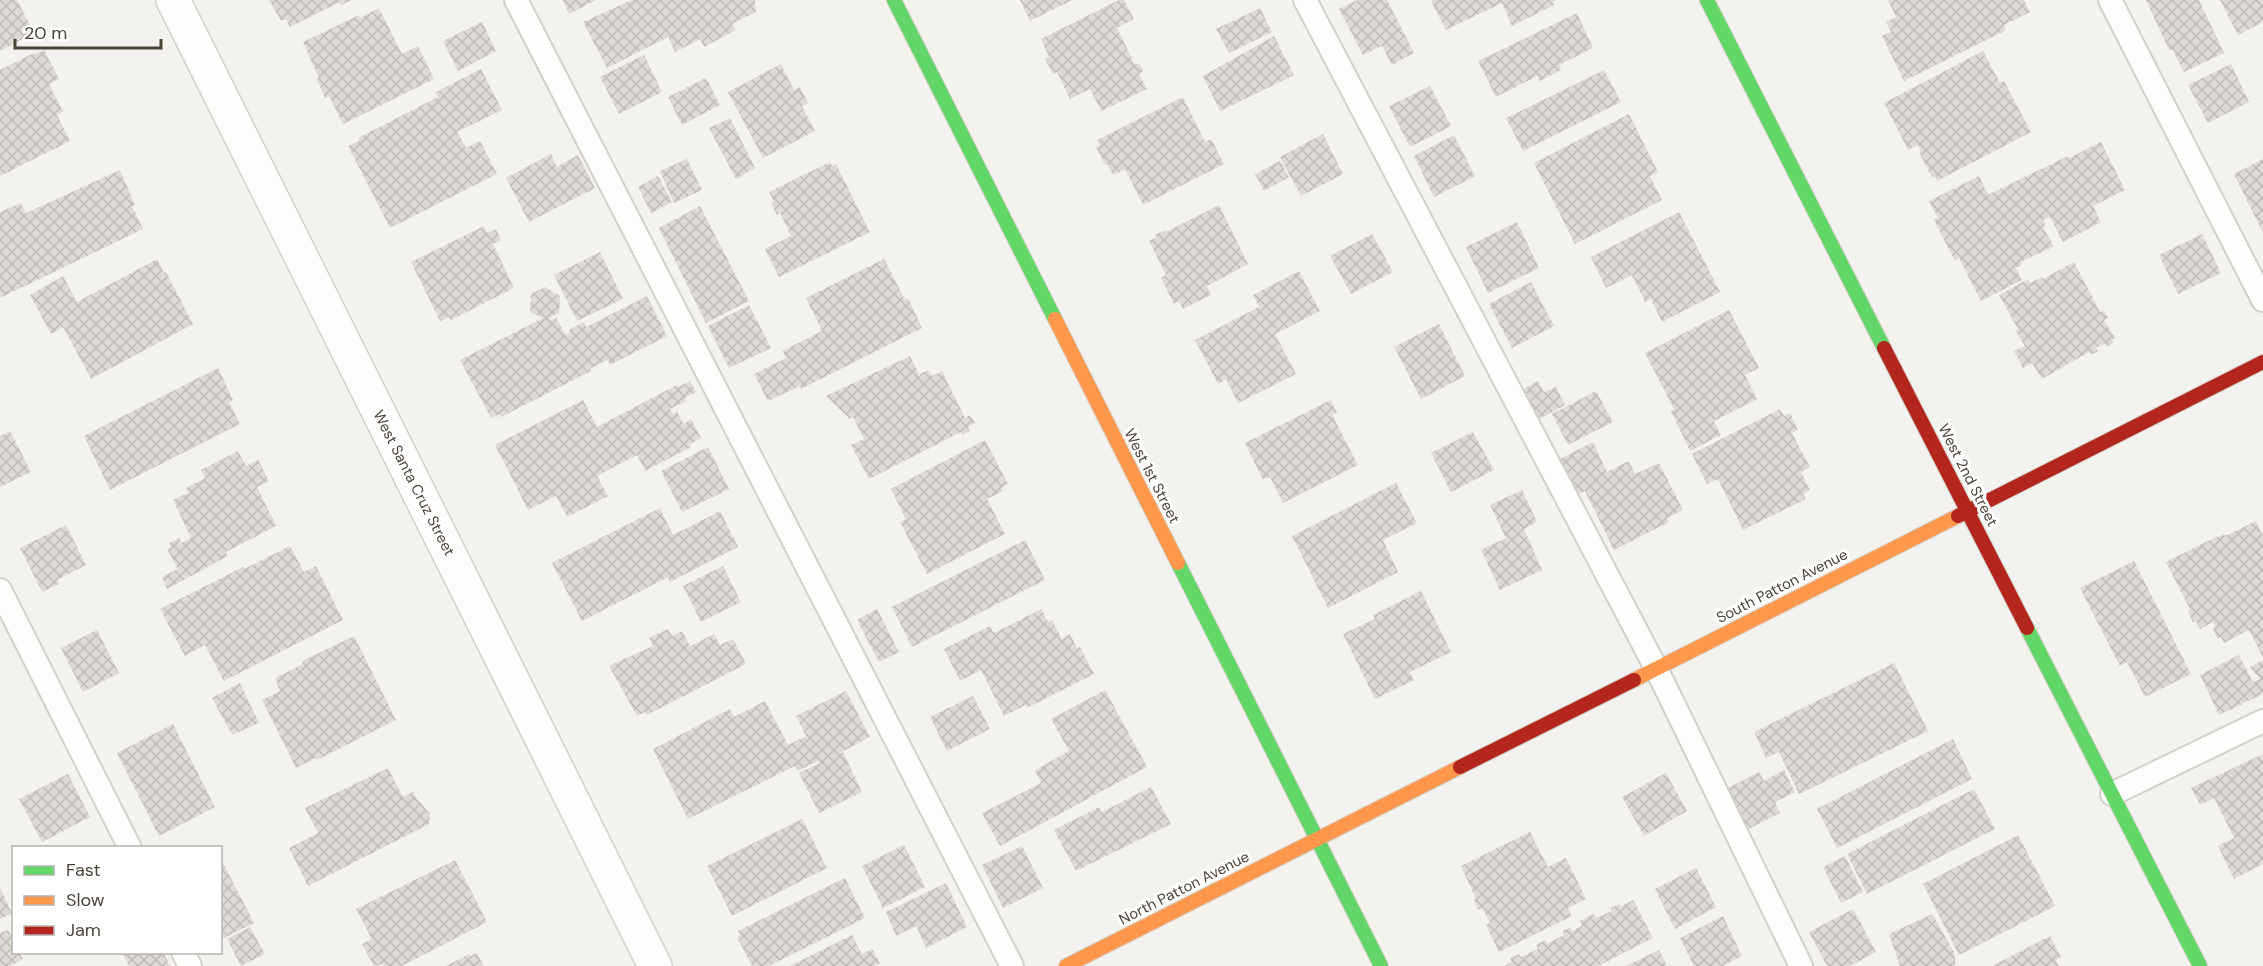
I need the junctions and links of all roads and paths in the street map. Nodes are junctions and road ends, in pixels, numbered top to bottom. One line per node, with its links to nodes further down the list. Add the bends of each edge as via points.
1 (173, 0): 16 (street, West Santa Cruz Street)
2 (516, 0): 17 (lane)
3 (894, 0): 14 (street, West 1st Street)
4 (1305, 0): 11 (lane)
5 (1707, 0): 9 (street, West 2nd Street)
6 (2110, 0): 7 (lane)
7 (2263, 300)
8 (2263, 362): 9 (street, South Patton Avenue)
9 (1968, 511): 11 (street, South Patton Avenue); 13 (street, West 2nd Street)
10 (0, 590): 15 (lane)
11 (1656, 668): 14 (street, South Patton Avenue); 20 (lane)
12 (2263, 721): 13 (lane)
13 (2112, 794): 21 (street, West 2nd Street)
14 (1316, 839): 18 (street, North Patton Avenue); 19 (street, West 1st Street)
15 (129, 846)
16 (655, 966)
17 (1012, 966)
18 (1066, 966)
19 (1382, 966)
20 (1801, 966)
21 (2200, 966)

